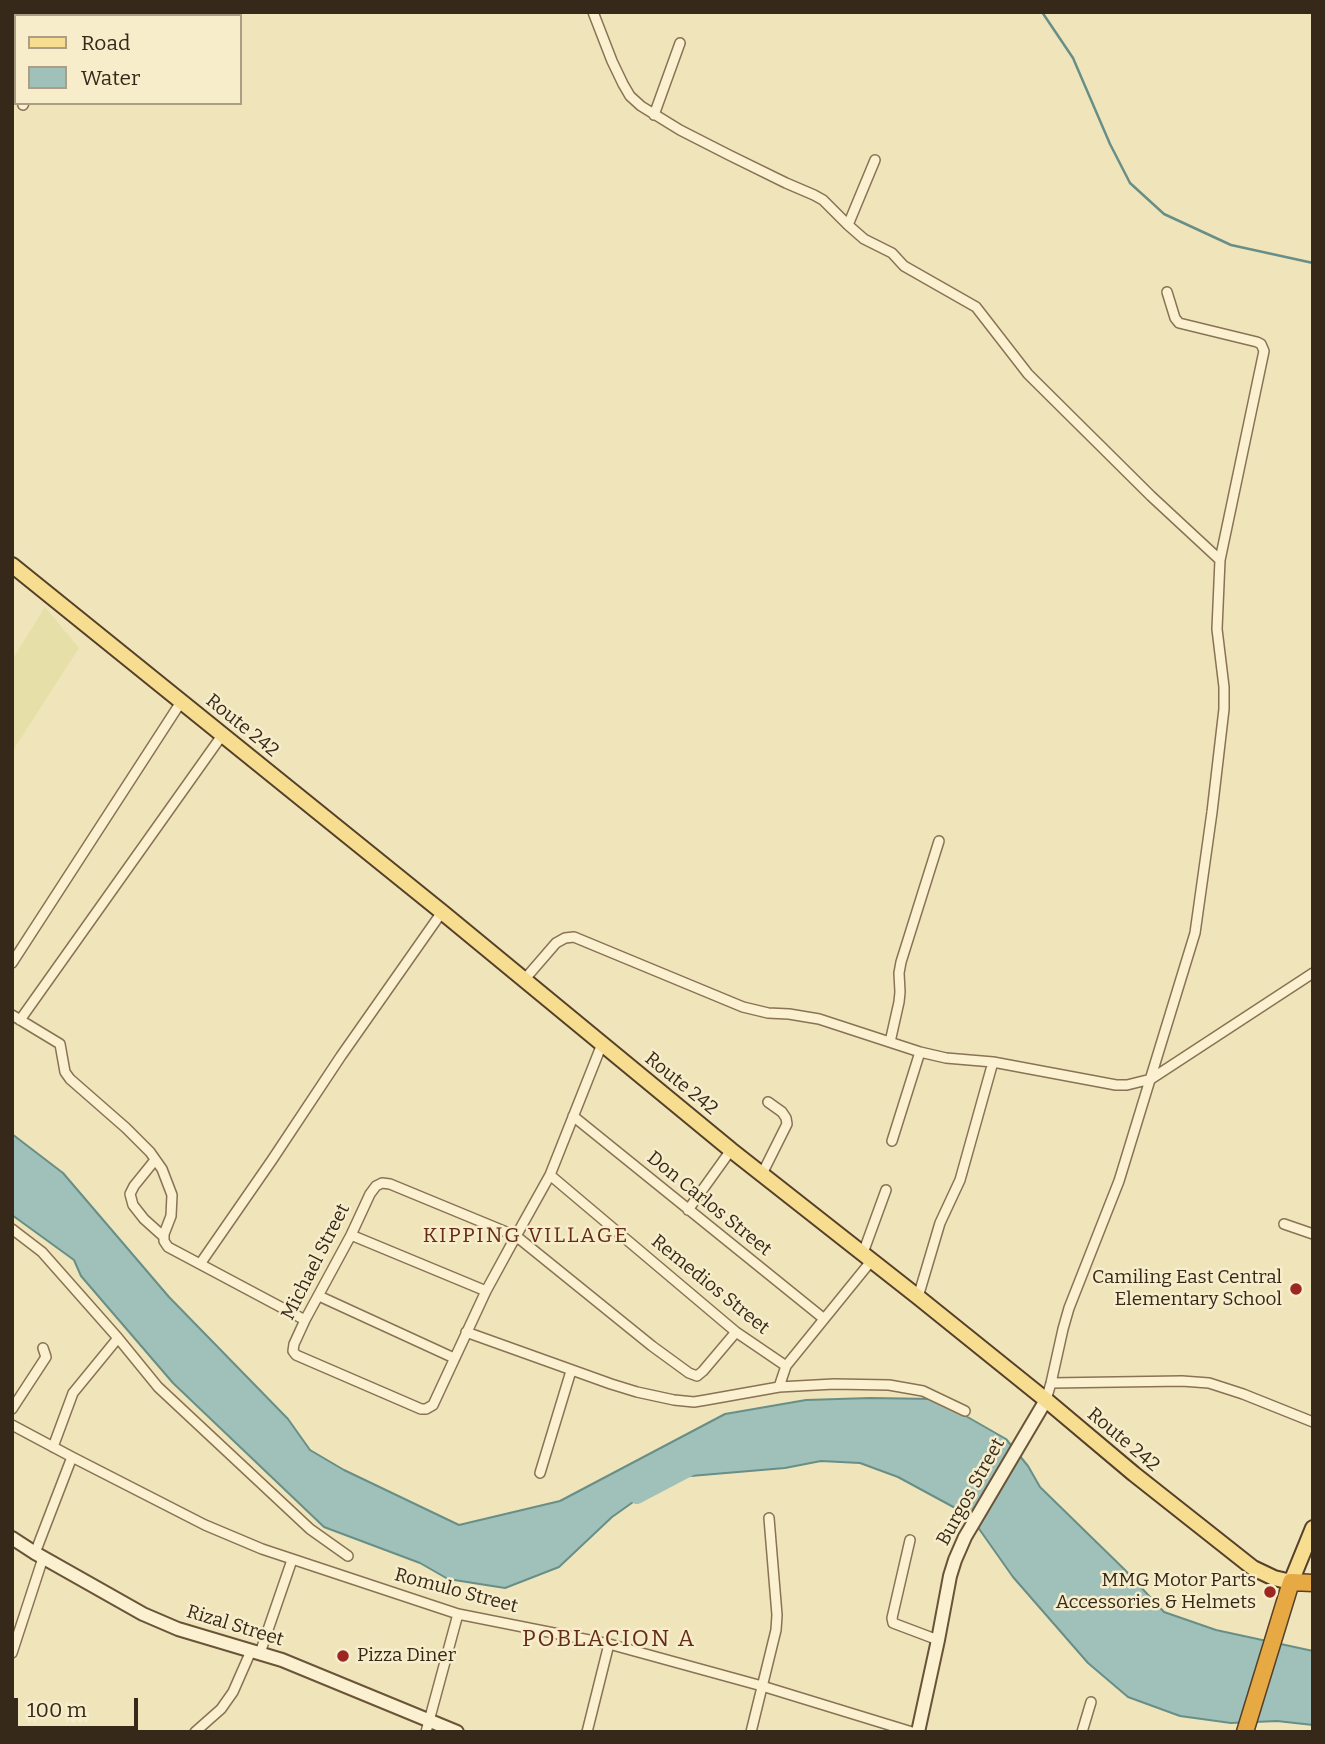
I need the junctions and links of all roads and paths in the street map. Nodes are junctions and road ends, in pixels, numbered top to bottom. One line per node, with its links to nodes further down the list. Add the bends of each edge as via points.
1 (593, 12): 3 (street, via 630,96)
2 (680, 43): 3 (street)
3 (653, 115): 5 (street, via 823,200)
4 (875, 160): 5 (street)
5 (848, 225): 7 (street, via 904,266 980,310 1028,374)
6 (1167, 292): 7 (street, via 1179,323 1257,342 1264,351)
7 (1220, 560): 21 (street, via 1217,629 1225,698 1212,812 1195,933)
8 (12, 565): 9 (main road, Route 242)
9 (181, 702): 10 (main road, Route 242); 13 (street)
10 (223, 734): 12 (main road, Route 242); 16 (street)
11 (939, 841): 17 (street, via 901,962)
12 (442, 912): 15 (main road, Route 242); 38 (street)
13 (12, 963)
14 (1313, 973): 21 (street)
15 (524, 980): 17 (street, via 556,943 574,937 743,1007 819,1019); 18 (main road, Route 242)
16 (16, 1017): 26 (street, via 60,1044 70,1079)
17 (890, 1042): 19 (street)
18 (602, 1044): 23 (street); 25 (main road, Route 242)
19 (920, 1052): 20 (street); 24 (street)
20 (993, 1062): 21 (street, via 1116,1084); 41 (street, via 960,1180 940,1223)
21 (1151, 1079): 51 (street, via 1119,1181 1069,1308)
22 (768, 1102): 27 (street, via 782,1112 787,1124)
23 (573, 1116): 28 (street); 30 (street, Don Carlos Street)
24 (892, 1141)
25 (731, 1150): 27 (main road, Route 242); 30 (street)
26 (155, 1160): 36 (street, via 172,1195); 36 (street, via 131,1194 133,1205)
27 (762, 1174): 37 (main road, Route 242)
28 (550, 1175): 35 (street); 45 (street, Remedios Street)
29 (886, 1190): 37 (street)
30 (688, 1210): 42 (street, Don Carlos Street)
31 (1284, 1224): 33 (street)
32 (12, 1229): 46 (street, via 41,1252)
33 (1313, 1234)
34 (351, 1235): 35 (street, Michael Street, via 370,1194 382,1183); 39 (street); 40 (street, Michael Street)
35 (516, 1236): 39 (street); 45 (street, via 689,1373 696,1376 703,1371)
36 (164, 1237): 38 (street, via 169,1247)
37 (868, 1257): 41 (main road, Route 242); 42 (street)
38 (200, 1264): 43 (street)
39 (486, 1291): 44 (street)
40 (318, 1296): 43 (street, Michael Street); 48 (street)
41 (918, 1297): 53 (main road, Route 242)
42 (823, 1318): 49 (street)
43 (305, 1320): 48 (street, Michael Street, via 294,1344 296,1355 421,1409 433,1405)
44 (466, 1332): 48 (street); 50 (street)
45 (736, 1332): 49 (street, Remedios Street)
46 (118, 1338): 58 (street, via 73,1393); 66 (street, via 158,1387 310,1529)
47 (43, 1348): 54 (street, via 46,1357)
48 (454, 1358)
49 (786, 1366): 52 (street)
50 (571, 1371): 52 (street, via 637,1392 694,1402); 60 (street)
51 (1051, 1383): 53 (street); 56 (street, via 1209,1383)
52 (779, 1387): 55 (street, via 889,1385 923,1391)
53 (1046, 1400): 68 (main road, Route 242, via 1253,1568); 71 (street, Burgos Street, via 965,1537 950,1576)
54 (12, 1409)
55 (965, 1411)
56 (1313, 1422)
57 (12, 1425): 58 (street, Romulo Street)
58 (53, 1447): 59 (street, Romulo Street)
59 (72, 1457): 65 (street); 67 (street, Romulo Street, via 205,1525)
60 (540, 1473)
61 (769, 1518): 75 (street, via 777,1615)
62 (1313, 1528): 68 (main road)
63 (12, 1538): 65 (street, Rizal Street)
64 (910, 1540): 71 (street, via 893,1623)
65 (39, 1555): 73 (street, Rizal Street, via 143,1614); 74 (street)
66 (348, 1556)
67 (292, 1560): 70 (street, Romulo Street); 73 (street)
68 (1291, 1582): 69 (highway); 85 (highway)
69 (1313, 1583)
70 (458, 1614): 72 (street, Romulo Street); 77 (street)
71 (938, 1640): 83 (street, Burgos Street)
72 (609, 1644): 75 (street, Romulo Street); 80 (street)
73 (255, 1652): 77 (street, Rizal Street); 78 (street, via 221,1709)
74 (12, 1653)
75 (762, 1686): 81 (street); 82 (street, Romulo Street)
76 (1091, 1702): 84 (street)
77 (427, 1726): 79 (street, Rizal Street)
78 (195, 1732)
79 (457, 1732)
80 (587, 1732)
81 (751, 1732)
82 (912, 1732)
83 (918, 1732)
84 (1082, 1732)
85 (1245, 1732)

